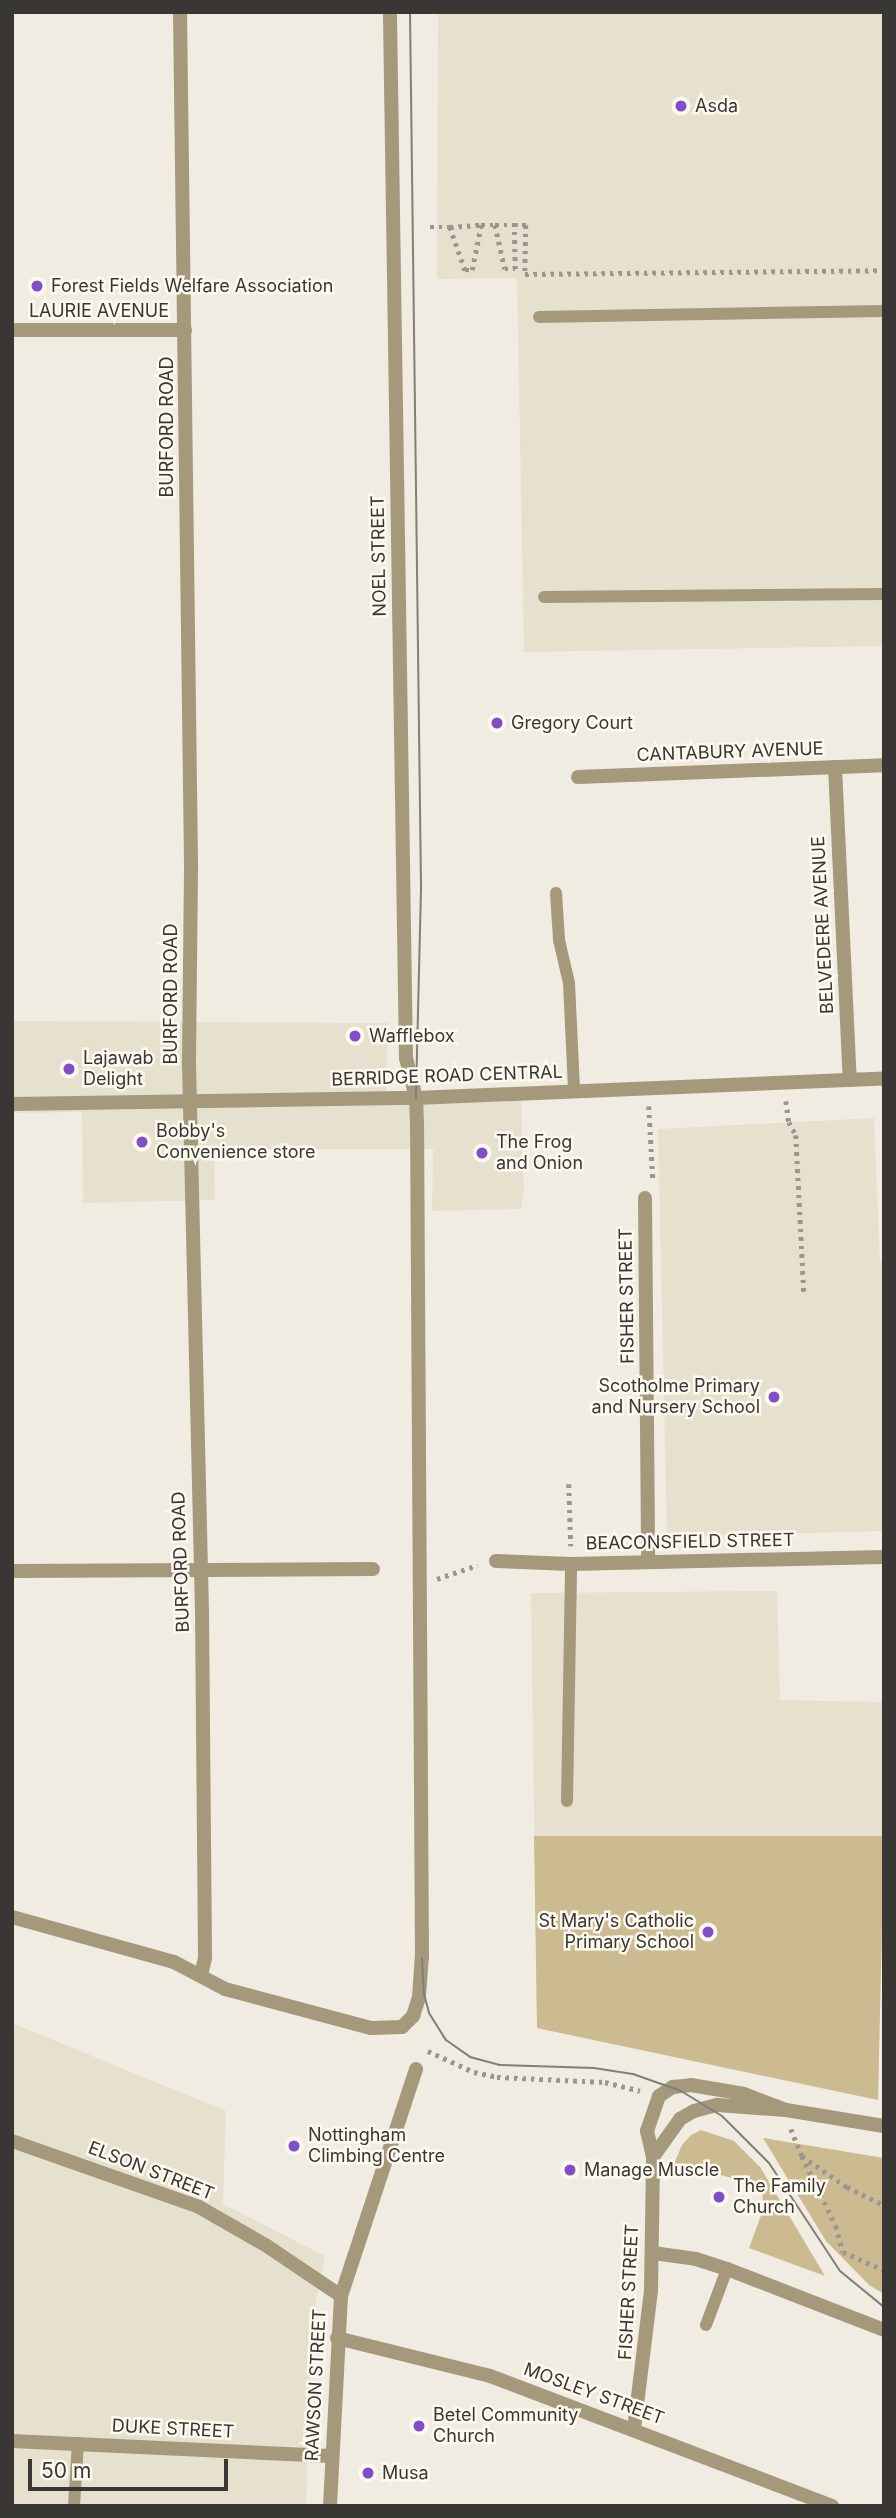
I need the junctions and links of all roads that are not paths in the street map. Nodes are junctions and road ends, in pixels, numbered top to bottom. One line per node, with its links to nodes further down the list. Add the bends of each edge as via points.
1 (180, 12): 6 (street, BURFORD ROAD)
2 (390, 12): 16 (street, NOEL STREET, via 406,1044)
3 (884, 311): 4 (lane)
4 (539, 317)
5 (12, 330): 6 (street, LAURIE AVENUE)
6 (185, 330): 17 (street, BURFORD ROAD)
7 (884, 594): 8 (lane)
8 (544, 597)
9 (884, 765): 10 (street, CANTABURY AVENUE)
10 (835, 767): 11 (street, CANTABURY AVENUE); 14 (street, BELVEDERE AVENUE)
11 (578, 777)
12 (556, 892): 15 (lane, via 559,940 570,992)
13 (884, 1078): 14 (street, BERRIDGE ROAD CENTRAL)
14 (850, 1080): 15 (street, BERRIDGE ROAD CENTRAL)
15 (574, 1090): 16 (street, BERRIDGE ROAD CENTRAL)
16 (416, 1098): 17 (street, BERRIDGE ROAD CENTRAL); 29 (street, NOEL STREET, via 419,1997 407,2024 385,2030 225,1989)
17 (190, 1102): 18 (street, BERRIDGE ROAD CENTRAL); 25 (street, BURFORD ROAD)
18 (12, 1104)
19 (645, 1198): 22 (street, FISHER STREET)
20 (884, 1557): 22 (street, BEACONSFIELD STREET)
21 (496, 1562): 23 (street, BEACONSFIELD STREET)
22 (648, 1562): 23 (street, BEACONSFIELD STREET)
23 (571, 1564): 27 (lane)
24 (373, 1569): 25 (street)
25 (199, 1570): 26 (street); 29 (street, BURFORD ROAD, via 205,1958)
26 (12, 1572)
27 (567, 1801)
28 (12, 1917): 29 (street, via 174,1962)
29 (201, 1975)
30 (416, 2069): 37 (street, RAWSON STREET)
31 (786, 2110): 32 (street); 34 (street, via 729,2104 708,2107 680,2119); 34 (street, FISHER STREET, via 744,2094 691,2085 673,2087 659,2096 647,2131)
32 (884, 2126)
33 (12, 2141): 37 (street, ELSON STREET, via 199,2207)
34 (653, 2157): 35 (street, FISHER STREET)
35 (653, 2253): 36 (street); 41 (street, FISHER STREET, via 645,2361)
36 (727, 2269): 38 (lane); 39 (street)
37 (341, 2296): 40 (street, RAWSON STREET)
38 (706, 2325)
39 (884, 2330)
40 (337, 2338): 41 (street, MOSLEY STREET, via 490,2376); 44 (street, RAWSON STREET)
41 (634, 2429): 47 (street, MOSLEY STREET)
42 (12, 2441): 43 (street, DUKE STREET)
43 (78, 2443): 44 (street, DUKE STREET); 45 (lane)
44 (331, 2456): 46 (street, RAWSON STREET)
45 (74, 2506)
46 (330, 2506)
47 (832, 2506)

